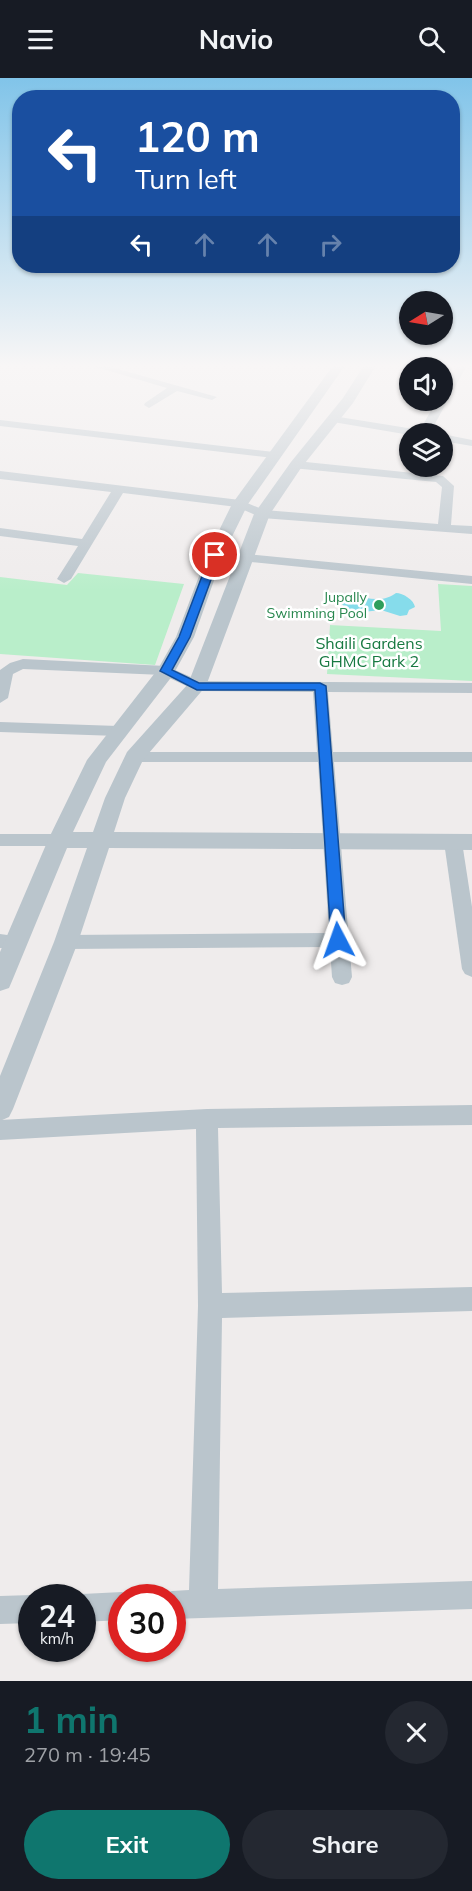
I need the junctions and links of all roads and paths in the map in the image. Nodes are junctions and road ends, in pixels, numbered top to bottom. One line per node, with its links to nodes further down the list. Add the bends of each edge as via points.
1 (161, 442): 4 (street)
2 (284, 442): 4 (street)
3 (315, 442): 5 (street)
4 (274, 455): 8 (street)
5 (296, 465): 9 (street); 10 (street, via 439,479 447,486)
6 (0, 475): 7 (street)
7 (120, 488): 8 (street); 13 (street)
8 (240, 504): 9 (street); 14 (street)
9 (261, 514): 10 (street); 15 (street)
10 (444, 528): 11 (street)
11 (472, 530)
12 (0, 532): 13 (street)
13 (87, 543): 16 (street)
14 (215, 555): 15 (street); 18 (street, via 185,637)
15 (243, 559): 17 (street); 19 (street)
16 (64, 579)
17 (472, 580)
18 (166, 671): 19 (street); 22 (street, via 15,666 6,672); 24 (street)
19 (197, 686): 20 (street); 26 (street)
20 (320, 686): 21 (street); 25 (street)
21 (472, 688)
22 (0, 698)
23 (0, 728): 24 (street)
24 (118, 731): 30 (street, via 96,760)
25 (325, 755): 26 (street); 27 (street); 31 (street)
26 (134, 757): 28 (street)
27 (472, 757)
28 (102, 839): 30 (street); 31 (street); 35 (street)
29 (0, 840): 30 (street)
30 (59, 840): 34 (street)
31 (332, 841): 32 (street); 33 (street)
32 (462, 842): 36 (street)
33 (338, 940): 35 (street); 37 (street)
34 (8, 941): 38 (street)
35 (66, 942): 39 (street)
36 (472, 969)
37 (342, 977)
38 (0, 981)
39 (0, 1109)
40 (472, 1115): 41 (street)
41 (207, 1119): 42 (street); 44 (street)
42 (0, 1130)
43 (472, 1299): 44 (street)
44 (210, 1306): 46 (street)
45 (472, 1595): 46 (street)
46 (203, 1604): 47 (street)
47 (186, 1605)
48 (18, 1609): 49 (street)
49 (0, 1610)

